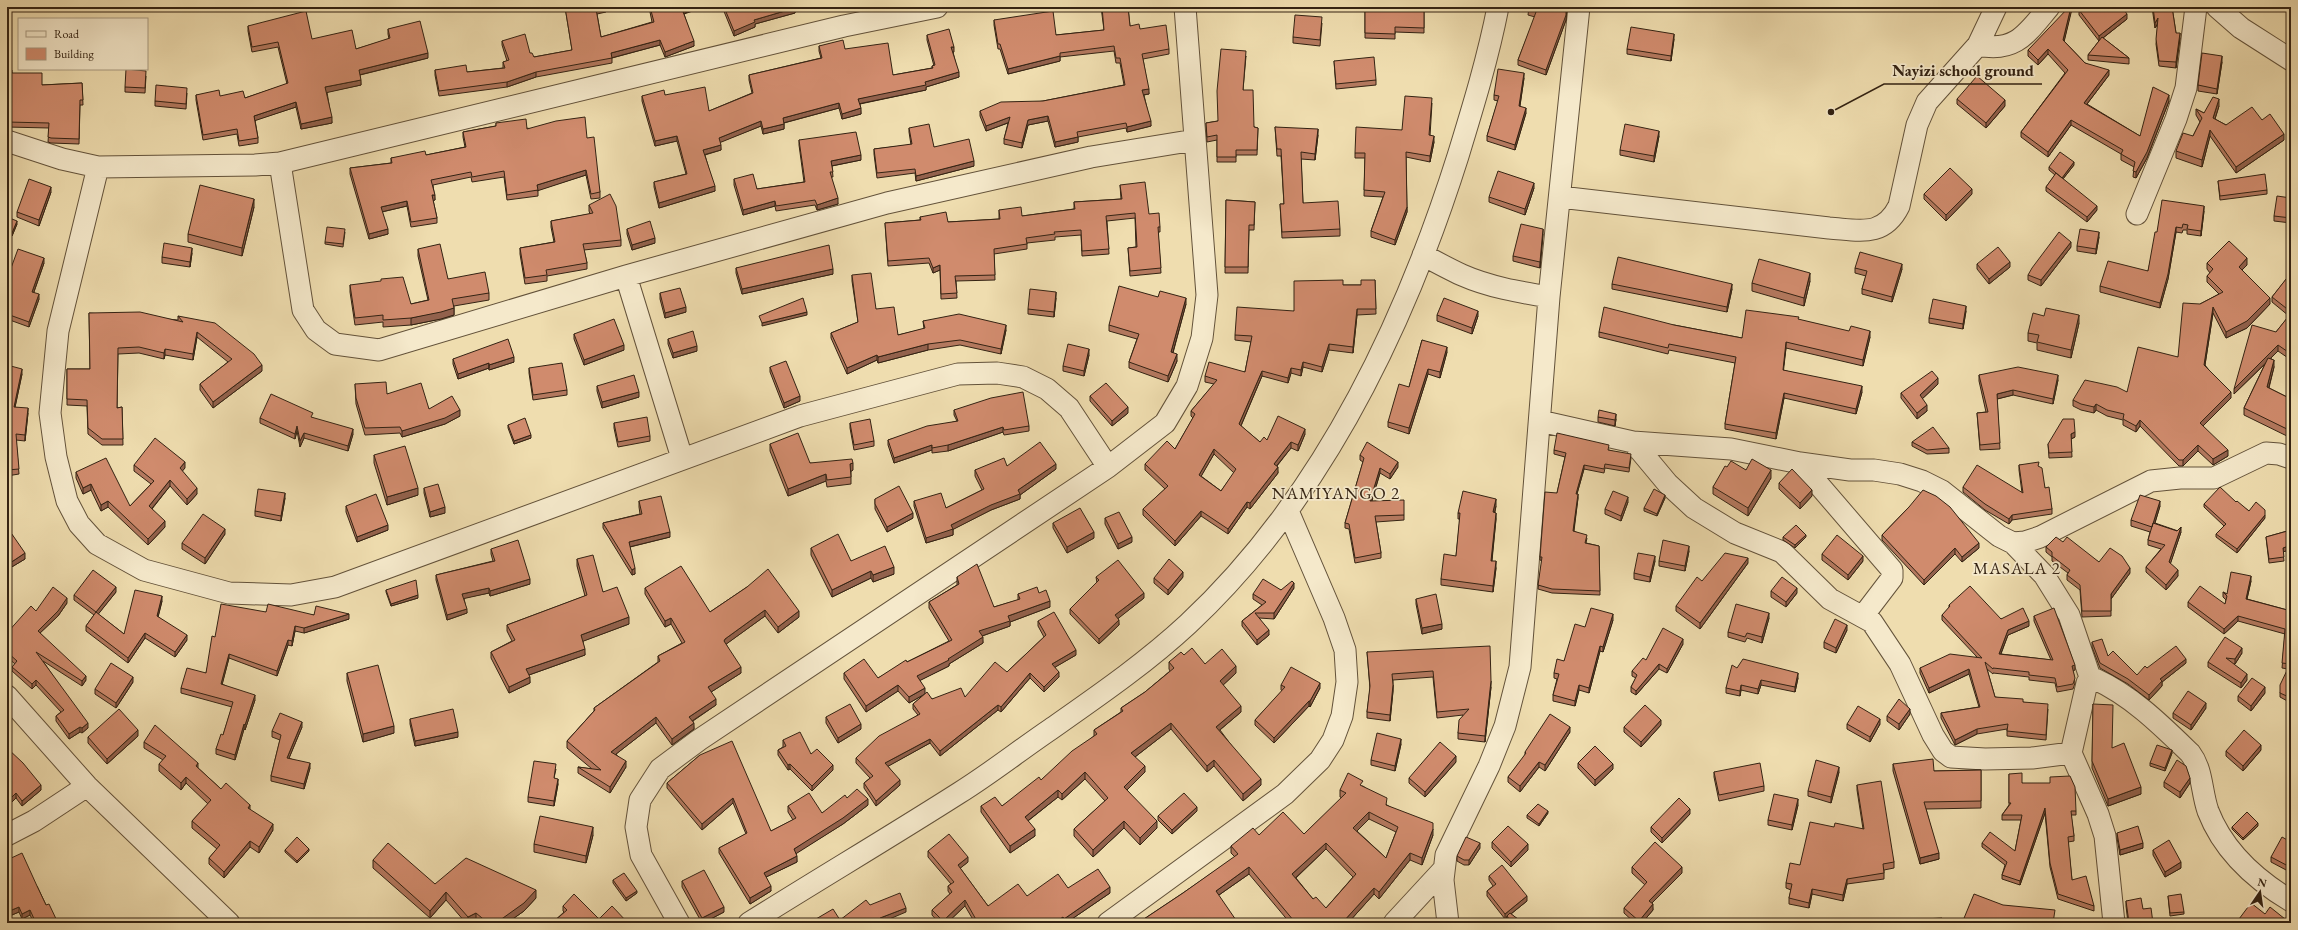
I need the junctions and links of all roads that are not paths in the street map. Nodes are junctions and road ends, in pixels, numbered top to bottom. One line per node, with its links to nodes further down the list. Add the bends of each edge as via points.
1 (937, 7): 13 (street, via 844,26)
2 (1185, 7): 11 (street)
3 (1498, 7): 17 (street, via 1466,129 1441,210)
4 (1579, 7): 15 (street)
5 (1996, 7): 9 (street)
6 (2049, 7): 9 (street, via 2024,37 2009,46 1993,48)
7 (2196, 7): 16 (street, via 2186,88)
8 (2217, 7): 10 (street, via 2241,28)
9 (1978, 45): 15 (street, via 1926,102 1917,125 1898,206 1893,218 1879,228 1865,231 1829,228)
10 (2291, 60)
11 (1195, 140): 18 (street, via 1091,157 887,203); 25 (street, via 1207,295 1202,338 1187,386 1165,423)
12 (7, 141): 14 (street)
13 (280, 163): 14 (street); 18 (street, via 303,310 316,330 335,344 379,350)
14 (98, 168): 22 (street, via 58,331 50,413 56,458 65,494 79,524 97,544 144,570 229,593 291,595 335,587)
15 (1560, 197): 19 (street)
16 (2137, 214)
17 (1423, 255): 19 (street, via 1482,282); 26 (street, via 1407,296 1364,383 1323,456)
18 (626, 276): 22 (street)
19 (1549, 297): 20 (street)
20 (1540, 421): 21 (street); 34 (street, via 1522,644 1514,694 1489,766 1458,827 1446,855)
21 (1633, 442): 24 (street, via 1731,449); 28 (street, via 1668,484 1694,508 1735,533 1782,552 1830,599)
22 (682, 458): 25 (street, via 800,416 913,385 958,374 997,373 1023,378 1047,389 1069,408)
23 (2291, 458): 27 (street, via 2266,453 2214,478 2151,481 2047,534 2025,542)
24 (1800, 463): 27 (street, via 1850,470 1874,470 1922,480 1942,491 1999,536); 28 (street, via 1892,570 1892,578)
25 (1108, 466): 37 (street, via 699,740 660,769 640,800 636,827 640,855)
26 (1288, 511): 38 (street, via 1216,596 1153,655 1099,696 962,791); 39 (street, via 1334,618 1344,650 1347,682 1342,716 1333,740 1320,760 1285,794)
27 (2013, 543): 29 (street, via 2044,575 2069,615)
28 (1863, 616): 31 (street, via 1872,622 1894,651 1933,735 1944,752 1952,757 1985,759 2032,758)
29 (2091, 680): 31 (street, via 2082,699); 35 (street, via 2111,686 2151,716 2190,753 2201,778 2208,810 2230,850 2251,872)
30 (7, 696): 32 (street)
31 (2071, 753): 42 (street, via 2105,836)
32 (87, 786): 33 (street, via 34,821); 36 (street)
33 (7, 835)
34 (1443, 870): 40 (street); 41 (street)
35 (2291, 901)
36 (229, 923)
37 (679, 923)
38 (749, 923)
39 (1108, 923)
40 (1394, 923)
41 (1448, 923)
42 (2114, 923)

